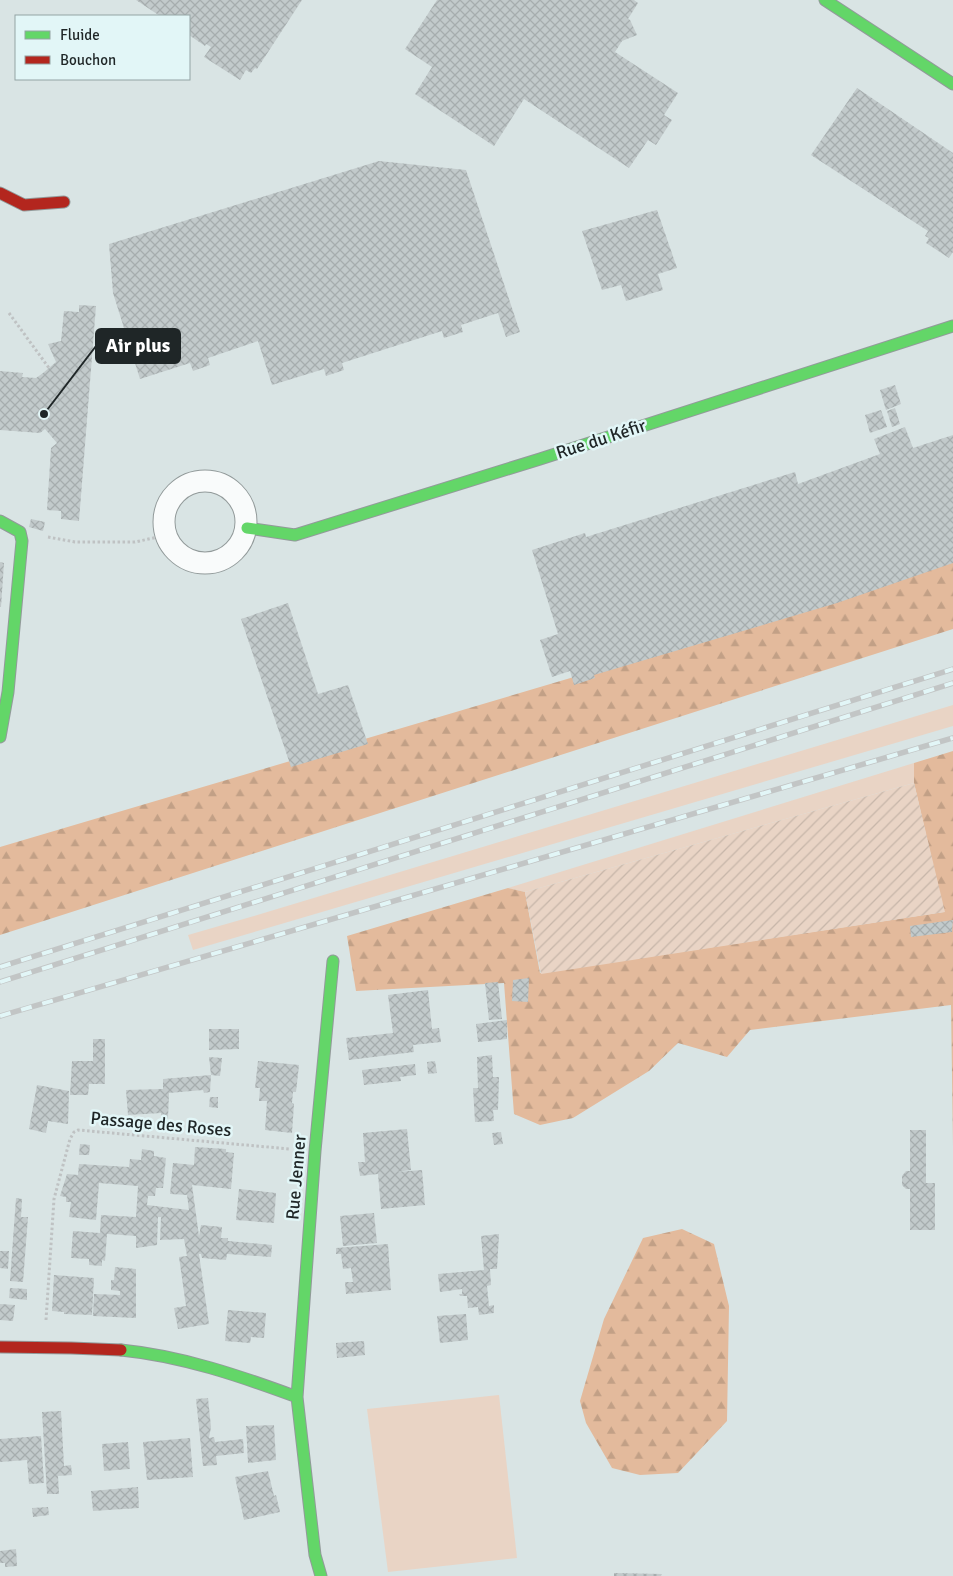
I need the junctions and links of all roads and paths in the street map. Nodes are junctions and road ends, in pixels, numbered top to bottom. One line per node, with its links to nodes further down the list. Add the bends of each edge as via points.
1 (825, 0): 2 (street)
2 (953, 84)
3 (0, 193): 4 (street, via 24,205)
4 (64, 202)
5 (9, 313): 7 (path)
6 (953, 326): 9 (street, Rue du Kéfir, via 295,535)
7 (49, 368)
8 (0, 521): 10 (street)
9 (247, 528): 11 (street, via 235,551 212,563 187,559 176,552); 11 (street, via 247,515 235,492 212,480 199,481 176,492 168,503 164,516)
10 (20, 532): 11 (path, via 75,542 135,542); 12 (street, via 22,541 13,650)
11 (167, 535)
12 (0, 737)
13 (333, 960): 14 (street, Rue Jenner)
14 (315, 1151): 16 (path, Passage des Roses, via 74,1132 54,1199); 17 (street, Rue Jenner)
15 (0, 1347): 16 (street)
16 (44, 1348): 17 (street, via 96,1349 174,1359)
17 (297, 1397): 18 (street, Rue Jenner, via 315,1555)
18 (321, 1576)

